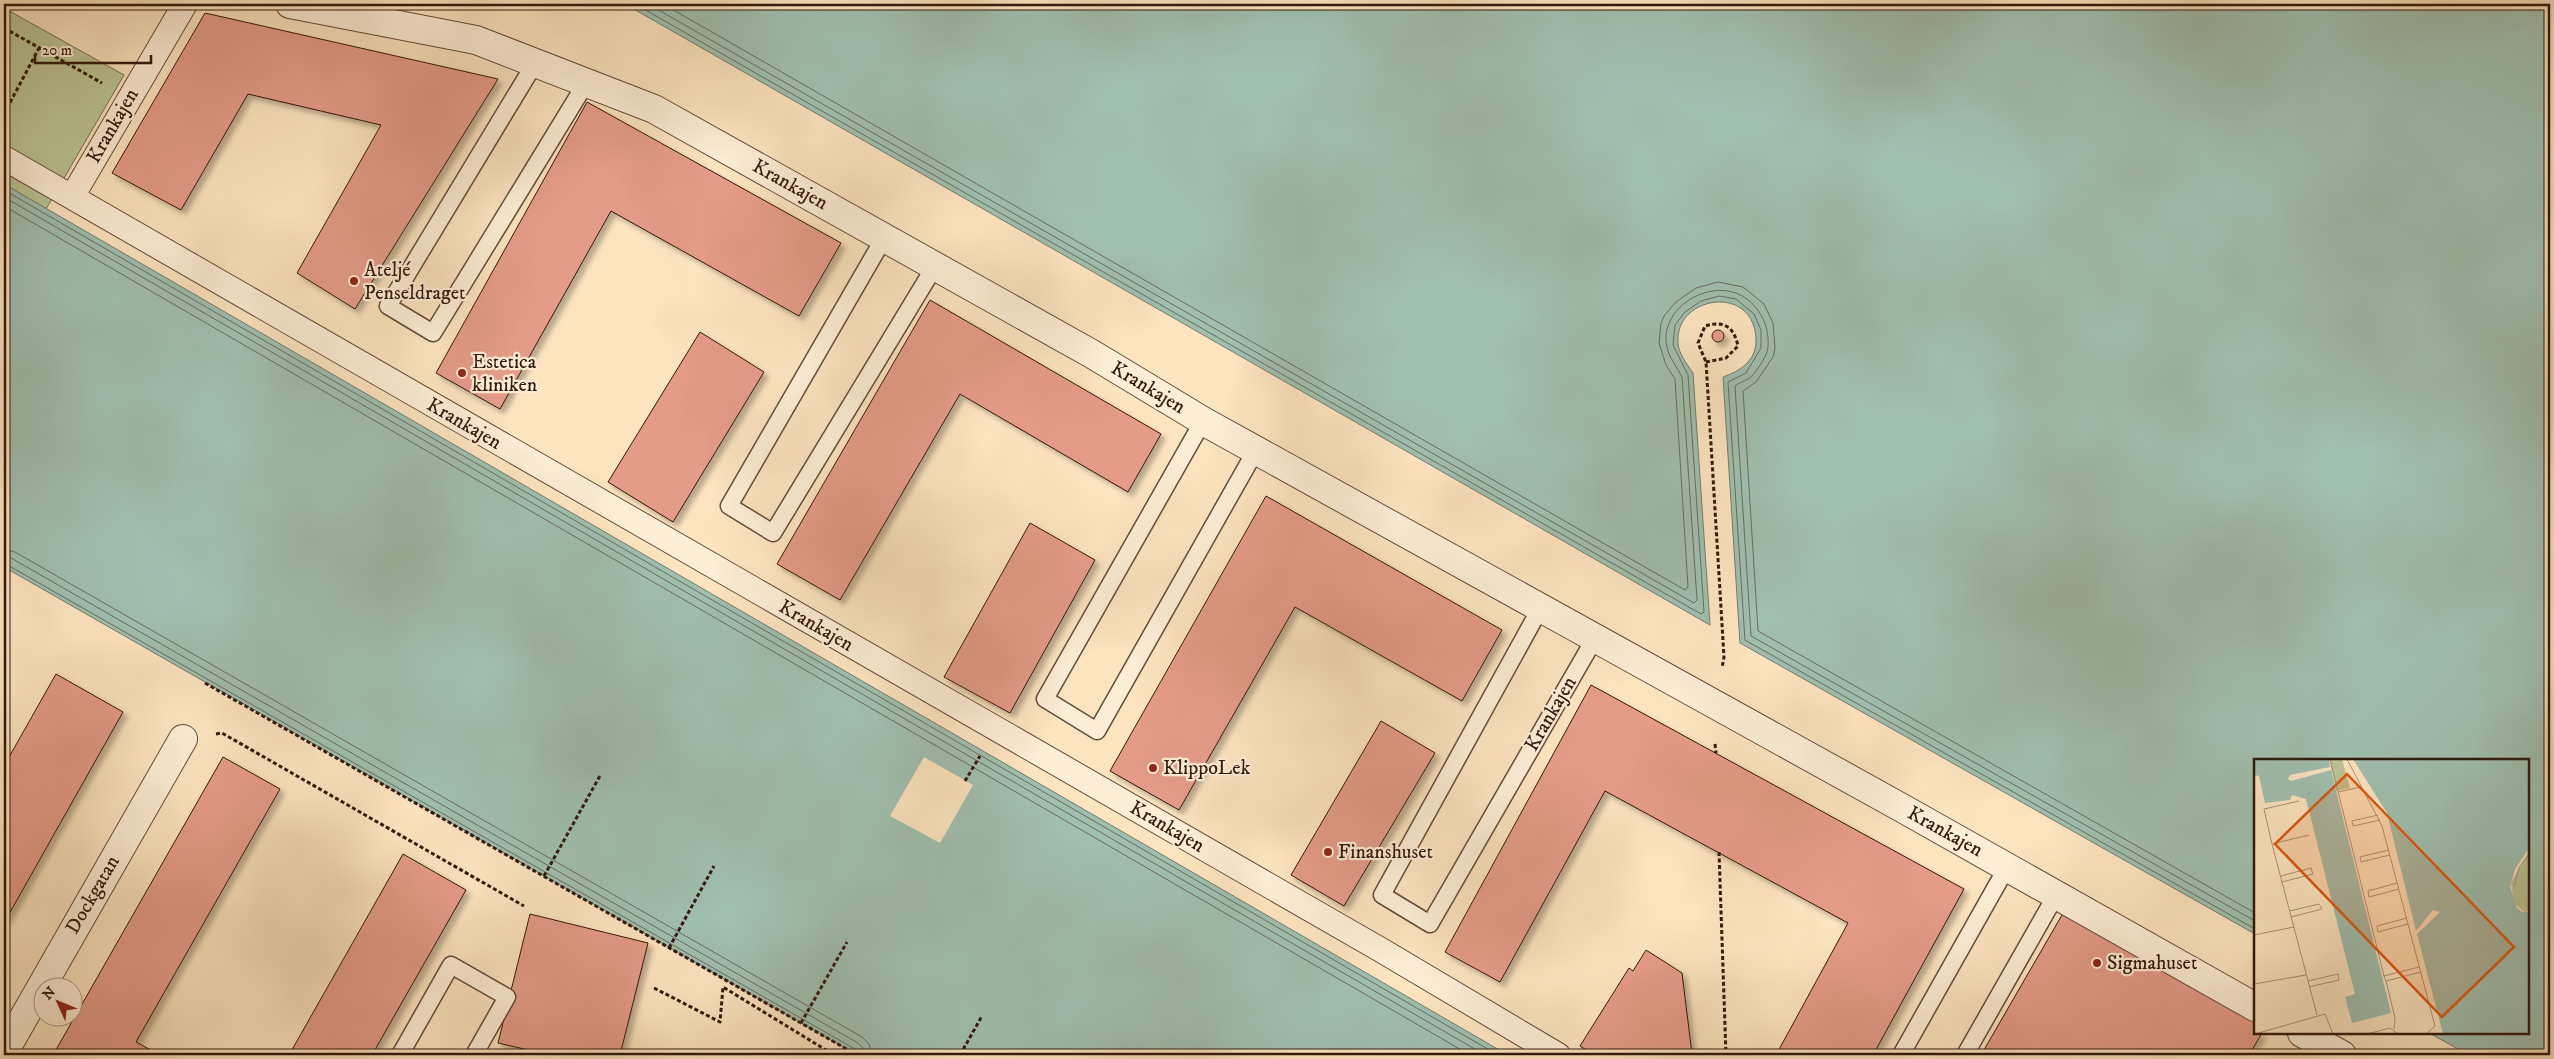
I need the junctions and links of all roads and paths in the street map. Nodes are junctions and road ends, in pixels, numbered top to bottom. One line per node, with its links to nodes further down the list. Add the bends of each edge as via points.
1 (185, 4): 10 (street, Krankajen)
2 (290, 4): 5 (street, Krankajen, via 476,40)
3 (4, 28): 4 (path)
4 (39, 48): 7 (path); 8 (path)
5 (534, 63): 6 (street, Krankajen); 6 (lane, via 388,306 433,333)
6 (586, 83): 11 (street, Krankajen, via 654,109)
7 (106, 86)
8 (4, 114)
9 (4, 158): 10 (street, Krankajen)
10 (72, 197): 44 (street, Krankajen)
11 (884, 238): 12 (street, Krankajen); 12 (lane, via 729,506 773,533)
12 (935, 266): 14 (street, Krankajen)
13 (1706, 362): 13 (path, via 1698,343 1705,326 1716,322 1728,326 1738,346 1726,358); 19 (path, via 1724,657)
14 (1203, 421): 15 (street, Krankajen); 15 (lane, Krankajen, via 1045,699 1097,731)
15 (1256, 450): 16 (street, Krankajen)
16 (1541, 607): 17 (street, Krankajen); 17 (lane, Krankajen, via 1382,895 1430,924)
17 (1595, 638): 19 (street, Krankajen)
18 (206, 683): 27 (path)
19 (1714, 704): 26 (street, Krankajen)
20 (183, 739): 29 (path, via 222,733); 37 (street, Dockgatan)
21 (982, 751): 23 (path)
22 (601, 774): 27 (path)
23 (965, 781)
24 (1719, 852): 45 (path)
25 (714, 866): 31 (path)
26 (2007, 867): 28 (street, Krankajen); 46 (lane, Krankajen)
27 (544, 876): 31 (path)
28 (2056, 895): 33 (street, Krankajen); 47 (lane)
29 (524, 906)
30 (847, 942): 35 (path)
31 (669, 948): 35 (path)
32 (654, 988): 38 (path, via 720,1022 723,987)
33 (2254, 1006)
34 (982, 1016): 43 (path)
35 (801, 1023): 42 (path)
36 (2304, 1034): 48 (street)
37 (4, 1052)
38 (827, 1054): 41 (path)
39 (400, 1055): 40 (lane, via 451,965 507,997)
40 (474, 1055)
41 (834, 1055)
42 (857, 1055)
43 (960, 1055)
44 (1558, 1055)
45 (1726, 1055)
46 (1901, 1055)
47 (1965, 1055)
48 (2342, 1055)

